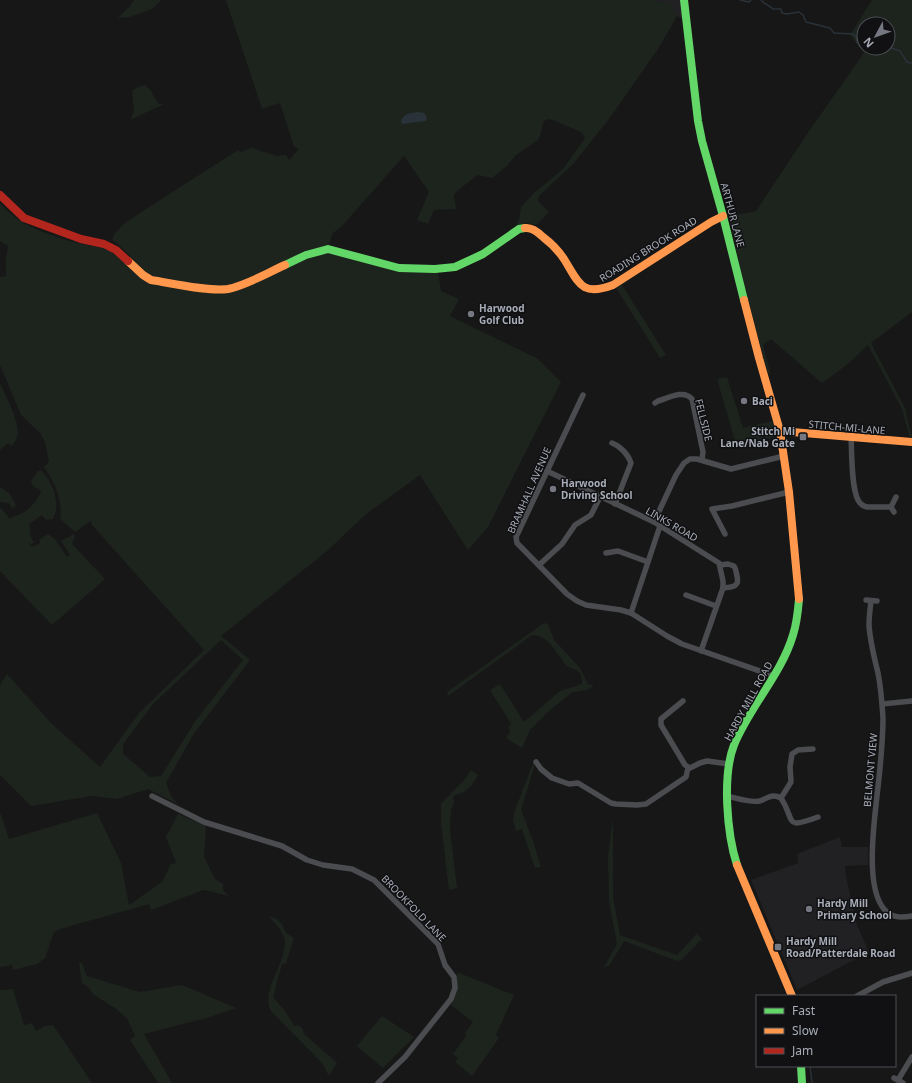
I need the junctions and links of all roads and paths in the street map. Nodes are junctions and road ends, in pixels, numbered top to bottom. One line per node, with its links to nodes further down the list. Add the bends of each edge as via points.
1 (684, 0): 3 (main road, ARTHUR LANE, via 698,121)
2 (0, 195): 3 (main road, ROADING BROOK ROAD, via 24,218 116,250 151,280 216,290 236,287 306,255 328,249 399,268 418,270 458,266 483,254 519,229 527,227 536,230 554,246 573,276 582,285 588,289 600,290 613,285)
3 (723, 216): 6 (main road, ARTHUR LANE)
4 (583, 395): 12 (street, BRAMHALL AVENUE)
5 (655, 403): 11 (street, FELLSIDE, via 683,394 692,399 703,452)
6 (780, 431): 7 (main road, STITCH-MI-LANE); 10 (main road, HARDY MILL ROAD)
7 (851, 437): 8 (main road, STITCH-MI-LANE); 15 (street, via 854,484 860,507 892,510)
8 (912, 442)
9 (611, 443): 16 (street, via 618,445 630,463)
10 (784, 456): 11 (street, via 730,469); 13 (main road, HARDY MILL ROAD)
11 (702, 460): 17 (street, via 694,458 684,463 671,484)
12 (547, 471): 14 (street, LINKS ROAD); 23 (street, BRAMHALL AVENUE, via 516,538 519,545)
13 (789, 492): 19 (street, via 712,509); 30 (main road, HARDY MILL ROAD, via 800,605 791,642)
14 (600, 497): 16 (street, LINKS ROAD); 23 (street, via 591,515 575,525 562,544)
15 (896, 497)
16 (615, 504): 17 (street, LINKS ROAD)
17 (654, 522): 18 (street, LINKS ROAD)
18 (660, 526): 21 (street); 22 (street, LINKS ROAD)
19 (725, 534)
20 (602, 558): 21 (street, via 607,551 618,551)
21 (648, 562): 28 (street)
22 (720, 565): 24 (street); 24 (street, LINKS ROAD, via 734,566 738,581 734,587)
23 (540, 566): 28 (street, BRAMHALL AVENUE, via 577,601)
24 (723, 588): 27 (street)
25 (688, 595): 27 (street)
26 (871, 601): 33 (street, BELMONT VIEW, via 871,644)
27 (716, 606): 29 (street)
28 (631, 613): 29 (street, BRAMHALL AVENUE, via 674,640)
29 (701, 651): 30 (street, BRAMHALL AVENUE)
30 (774, 676): 36 (main road, HARDY MILL ROAD, via 742,731)
31 (683, 701): 37 (street, via 660,722)
32 (912, 701): 33 (street)
33 (882, 704): 42 (street, BELMONT VIEW, via 882,747 873,844 873,873 878,899 886,911 896,917)
34 (813, 749): 40 (street, via 795,752 791,756 791,782)
35 (536, 762): 37 (street, via 545,773 556,780 569,784 578,783 611,803 632,805 646,804 670,789 686,777)
36 (729, 764): 37 (street, via 707,761); 39 (main road, HARDY MILL ROAD)
37 (688, 768)
38 (152, 796): 49 (street, BROOKFOLD LANE, via 204,822 282,846 323,866 352,870 374,880 438,944 445,964 454,977 455,988 451,1000 405,1057)
39 (727, 796): 40 (street, via 756,801 775,795); 44 (main road, HARDY MILL ROAD, via 732,842 738,867)
40 (781, 798): 41 (street, via 792,821 798,824 808,818)
41 (818, 817)
42 (912, 916)
43 (912, 973): 45 (street, via 883,982)
44 (792, 995)
45 (860, 995)
46 (912, 1057): 48 (street)
47 (801, 1067): 50 (main road)
48 (898, 1080)
49 (378, 1083)
50 (802, 1083)

